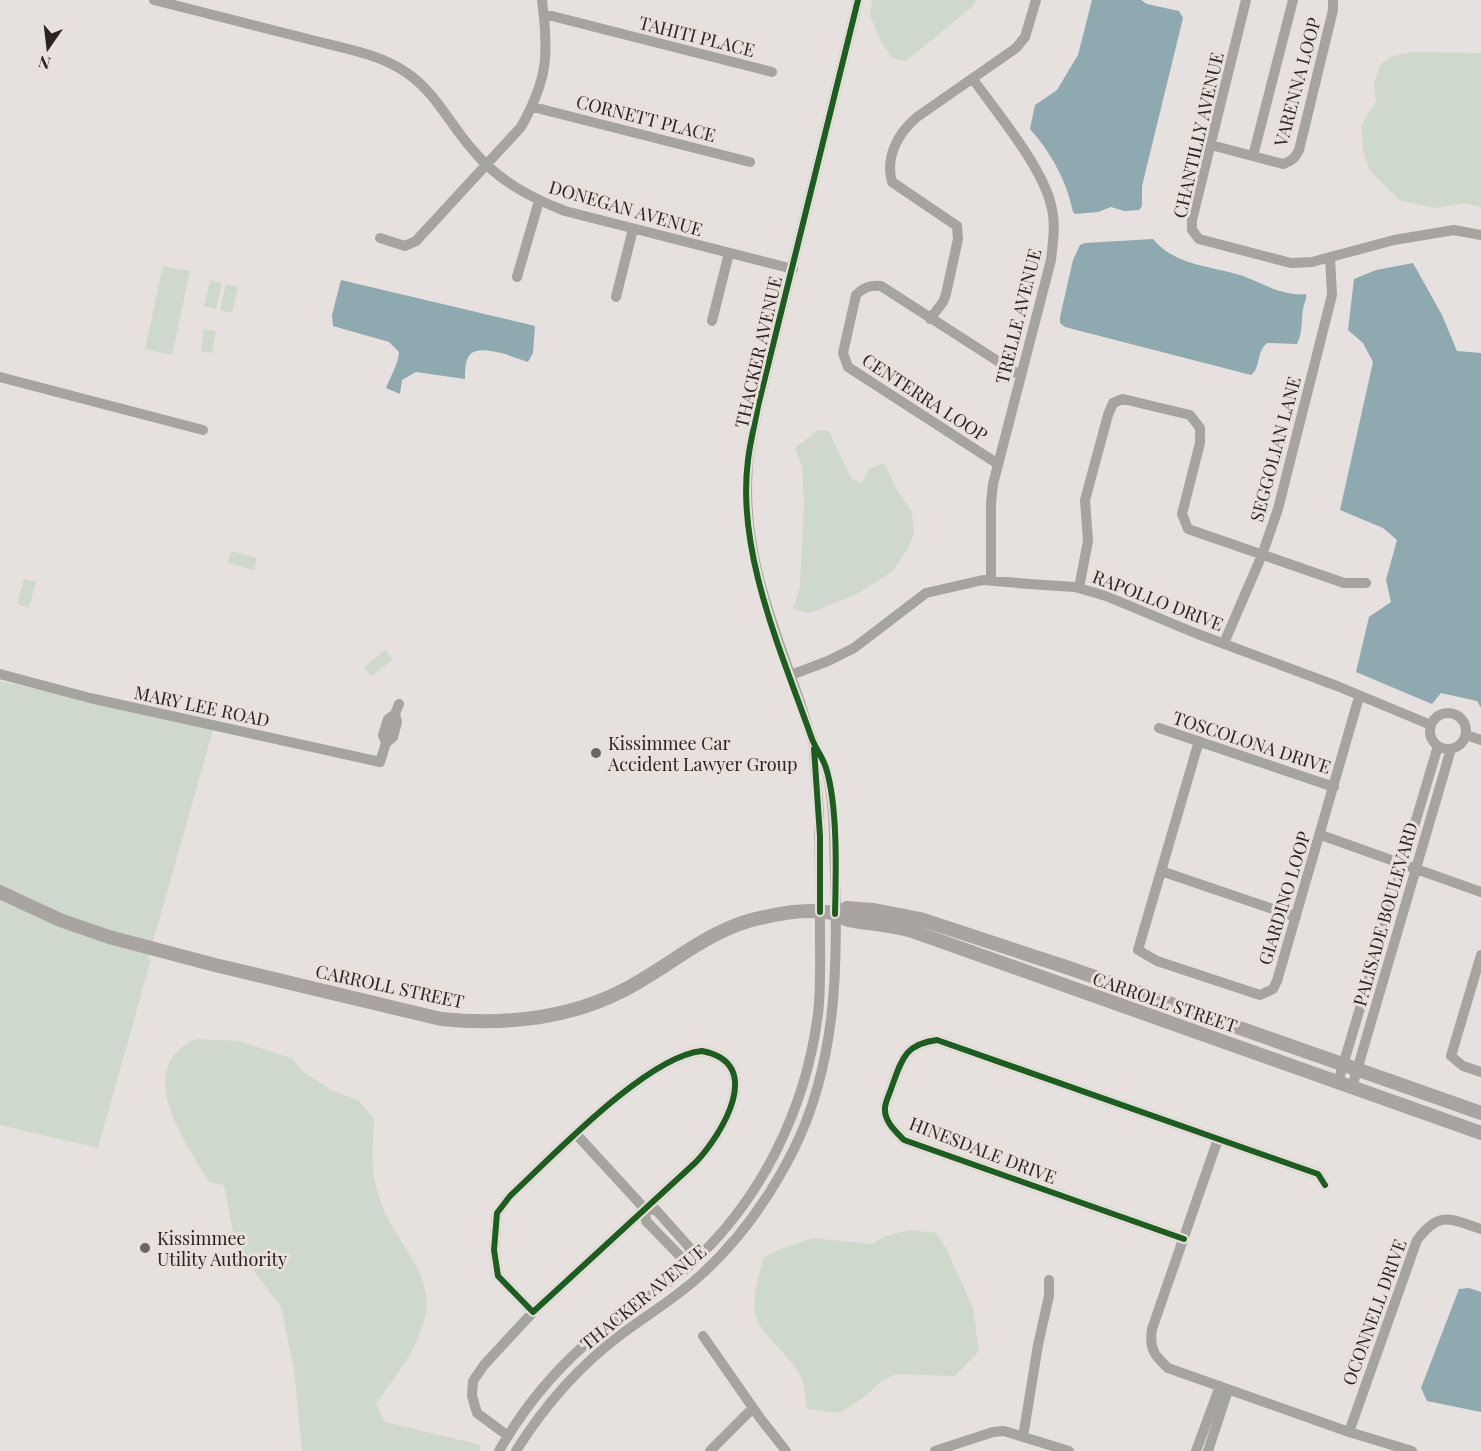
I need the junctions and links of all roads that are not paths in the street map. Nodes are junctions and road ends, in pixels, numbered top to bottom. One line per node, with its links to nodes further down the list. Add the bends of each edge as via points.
1 (154, 0): 15 (street, DONEGAN AVENUE, via 343,48 396,66 432,97)
2 (542, 0): 8 (street)
3 (858, 0): 22 (street, THACKER AVENUE)
4 (1036, 0): 10 (street, via 1024,37 1016,48)
5 (1246, 0): 12 (street, CHANTILLY AVENUE)
6 (1293, 0): 13 (street)
7 (1333, 0): 13 (street, VARENNA LOOP, via 1299,150 1301,160 1283,164)
8 (544, 15): 9 (street, TAHITI PLACE); 11 (street, via 544,75)
9 (772, 72)
10 (973, 79): 25 (street, via 905,127 889,162 892,182 957,226 958,239 946,294); 27 (street, TRELLE AVENUE, via 1032,162 1051,205 1051,260)
11 (533, 107): 14 (street, CORNETT PLACE); 15 (street, via 508,144)
12 (1211, 145): 13 (street, VARENNA LOOP); 21 (street, CHANTILLY AVENUE, via 1192,220 1192,230 1199,239 1291,264)
13 (1253, 156)
14 (750, 162)
15 (486, 164): 16 (street, DONEGAN AVENUE, via 513,187); 19 (street, via 416,241 405,246)
16 (539, 201): 17 (street, DONEGAN AVENUE); 23 (street)
17 (633, 229): 20 (street, DONEGAN AVENUE); 24 (street)
18 (1481, 235): 21 (street, CHANTILLY AVENUE, via 1454,230)
19 (380, 238)
20 (729, 253): 22 (street, DONEGAN AVENUE); 26 (street)
21 (1330, 257): 31 (street, SEGGOLIAN LANE, via 1332,295 1278,509)
22 (793, 270): 37 (street, THACKER AVENUE, via 758,406 747,489 756,570)
23 (517, 277)
24 (616, 297)
25 (930, 319): 27 (street, CENTERRA LOOP); 30 (street, CENTERRA LOOP, via 881,286 862,288 856,295 844,362)
26 (712, 321)
27 (1021, 375): 30 (street, TRELLE AVENUE)
28 (0, 377): 29 (street)
29 (203, 430)
30 (998, 464): 32 (street, TRELLE AVENUE, via 991,503)
31 (1262, 555): 33 (street, via 1344,583); 34 (street, via 1188,529 1182,514 1200,435 1200,428 1190,415 1124,399 1113,403 1108,415 1085,500 1088,541); 35 (street, SEGGOLIAN LANE)
32 (992, 581): 34 (street, RAPOLLO DRIVE); 37 (street, RAPOLLO DRIVE, via 926,592 844,654)
33 (1366, 583)
34 (1079, 588): 35 (street, RAPOLLO DRIVE)
35 (1224, 643): 38 (street, RAPOLLO DRIVE)
36 (0, 674): 39 (street, MARY LEE ROAD, via 90,698 380,762 388,718)
37 (791, 675): 45 (street, THACKER AVENUE)
38 (1359, 697): 40 (street, RAPOLLO DRIVE); 48 (street, GIARDINO LOOP)
39 (397, 709)
40 (1431, 725): 42 (street, via 1435,718 1449,712 1463,720); 46 (street, via 1432,741)
41 (1158, 728): 44 (street, TOSCOLONA DRIVE)
42 (1466, 735): 43 (street); 47 (street, via 1458,747)
43 (1481, 740)
44 (1199, 741): 48 (street, TOSCOLONA DRIVE); 52 (street, GIARDINO LOOP)
45 (814, 743): 55 (street, THACKER AVENUE); 56 (street, THACKER AVENUE, via 826,768 832,802)
46 (1438, 746): 47 (street); 50 (street, PALISADE BOULEVARD)
47 (1450, 749): 51 (street, PALISADE BOULEVARD)
48 (1334, 786): 49 (street, GIARDINO LOOP)
49 (1320, 835): 50 (street); 57 (street, GIARDINO LOOP)
50 (1403, 864): 51 (street); 62 (street, PALISADE BOULEVARD)
51 (1415, 867): 54 (street); 63 (street, PALISADE BOULEVARD)
52 (1161, 871): 57 (street); 57 (street, GIARDINO LOOP, via 1138,950 1157,961 1260,995 1273,990)
53 (0, 892): 55 (main road, CARROLL STREET, via 60,920 154,950 431,1017 467,1022 542,1017 577,1008 623,991 699,943 740,924 764,917)
54 (1481, 892)
55 (820, 912): 56 (main road, CARROLL STREET); 75 (street, THACKER AVENUE, via 818,1012 796,1106 751,1194)
56 (836, 914): 58 (main road, CARROLL STREET, via 846,920 894,926); 60 (main road, CARROLL STREET, via 847,908 920,919); 76 (street, THACKER AVENUE, via 834,1007 809,1115 765,1200 730,1246)
57 (1296, 917)
58 (948, 944): 60 (main road, via 960,942 1054,975); 65 (main road, CARROLL STREET)
59 (1481, 955): 61 (street)
60 (1069, 968): 62 (main road, CARROLL STREET)
61 (1477, 981): 64 (street, via 1451,1056 1463,1066)
62 (1343, 1065): 63 (main road, CARROLL STREET); 65 (street, PALISADE BOULEVARD)
63 (1358, 1070): 66 (street, PALISADE BOULEVARD); 67 (main road, CARROLL STREET)
64 (1481, 1072)
65 (1338, 1082): 66 (main road, CARROLL STREET)
66 (1352, 1087): 68 (main road, CARROLL STREET)
67 (1481, 1113)
68 (1481, 1133)
69 (576, 1134): 72 (street); 72 (street, via 623,1092 690,1052 713,1053 729,1065 736,1082 735,1092 715,1140); 78 (street, via 497,1213 494,1250 498,1276)
70 (1218, 1139): 71 (street, via 1318,1174); 74 (street); 74 (street, HINESDALE DRIVE, via 937,1040 910,1049 884,1109 890,1125 903,1140)
71 (1325, 1185)
72 (645, 1209): 75 (street, via 646,1221 681,1257); 78 (street)
73 (1481, 1229): 82 (street, OCONNELL DRIVE, via 1438,1219 1417,1240)
74 (1184, 1239): 80 (street, via 1150,1343 1156,1357 1168,1368)
75 (692, 1261): 76 (street); 83 (street, THACKER AVENUE, via 668,1284 582,1348 543,1388)
76 (703, 1273): 86 (street, THACKER AVENUE, via 582,1368 549,1404)
77 (1049, 1280): 84 (street)
78 (533, 1312): 83 (street, via 473,1381 477,1413)
79 (703, 1336): 81 (street)
80 (1224, 1388): 82 (street); 91 (street); 92 (street)
81 (753, 1408): 87 (street); 88 (street)
82 (1349, 1432): 93 (street)
83 (508, 1436): 85 (street, THACKER AVENUE)
84 (1023, 1437): 89 (street, via 993,1432); 90 (street)
85 (499, 1451)
86 (516, 1451)
87 (710, 1451)
88 (786, 1451)
89 (935, 1451)
90 (1069, 1451)
91 (1196, 1451)
92 (1208, 1451)
93 (1412, 1451)

